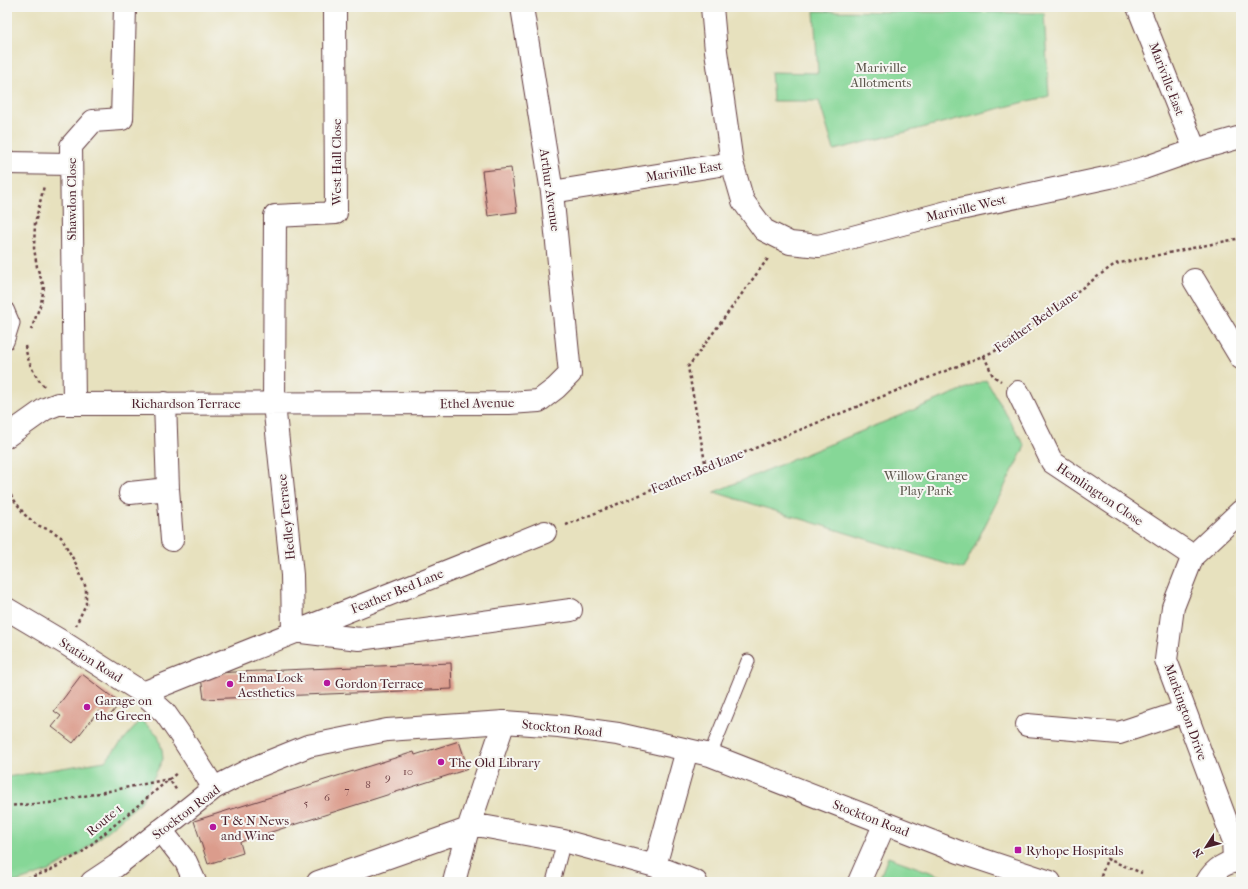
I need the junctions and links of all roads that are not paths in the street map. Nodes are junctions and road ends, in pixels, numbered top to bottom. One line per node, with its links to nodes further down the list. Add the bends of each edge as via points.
1 (125, 7): 10 (street, Shawdon Close, via 122,119 93,121 71,146)
2 (335, 7): 21 (street, West Hall Close, via 336,213 275,216)
3 (522, 7): 11 (street, Arthur Avenue)
4 (712, 7): 9 (street, Mariville East)
5 (1138, 7): 7 (street, Mariville East)
6 (1241, 137): 7 (street, Mariville West)
7 (1195, 150): 9 (street, Mariville West, via 1110,177 951,211 819,246 790,243 764,230 742,201)
8 (7, 163): 10 (street)
9 (732, 163): 11 (street, Mariville East)
10 (71, 164): 18 (street, Shawdon Close)
11 (552, 192): 16 (street, Arthur Avenue)
12 (1194, 280): 15 (street)
13 (7, 309): 14 (lane, via 13,323)
14 (7, 342)
15 (1241, 358)
16 (570, 374): 19 (street, Ethel Avenue, via 539,401)
17 (1018, 392): 28 (street, Hemlington Close, via 1052,462)
18 (66, 403): 20 (street, Richardson Terrace); 22 (street, Richardson Terrace, via 45,409)
19 (374, 403): 21 (street, Richardson Terrace)
20 (165, 404): 21 (street, Richardson Terrace); 23 (street)
21 (274, 404): 31 (street, Hedley Terrace, via 292,575)
22 (7, 436)
23 (168, 489): 24 (street); 27 (street)
24 (130, 493)
25 (1241, 511): 28 (street, Markington Drive)
26 (544, 532): 31 (street, Feather Bed Lane)
27 (172, 540)
28 (1193, 556): 34 (street, Markington Drive, via 1173,607 1166,660)
29 (8, 610): 33 (street, Station Road)
30 (571, 610): 31 (street, via 359,639)
31 (294, 632): 33 (street, Feather Bed Lane)
32 (748, 661): 38 (lane)
33 (143, 693): 39 (street, Station Road, via 165,713)
34 (1185, 711): 36 (street, via 1119,733); 44 (street, Markington Drive, via 1233,839)
35 (504, 722): 37 (street, Stockton Road, via 618,734); 39 (street, Stockton Road, via 387,730 308,746 251,769); 41 (street)
36 (1027, 725)
37 (687, 750): 38 (street, Stockton Road); 45 (street)
38 (710, 755): 40 (street, Stockton Road)
39 (214, 788): 42 (street, Stockton Road)
40 (885, 823): 52 (street); 53 (street, Stockton Road, via 959,852)
41 (469, 826): 43 (street); 48 (street); 49 (street)
42 (161, 830): 46 (street, Stockton Road); 47 (street, via 186,862)
43 (564, 841): 45 (street); 50 (lane)
44 (1238, 861): 54 (street, via 1220,867)
45 (654, 866): 51 (street)
46 (92, 882)
47 (195, 882)
48 (318, 882)
49 (454, 882)
50 (553, 882)
51 (696, 882)
52 (859, 882)
53 (1050, 882)
54 (1207, 882)

